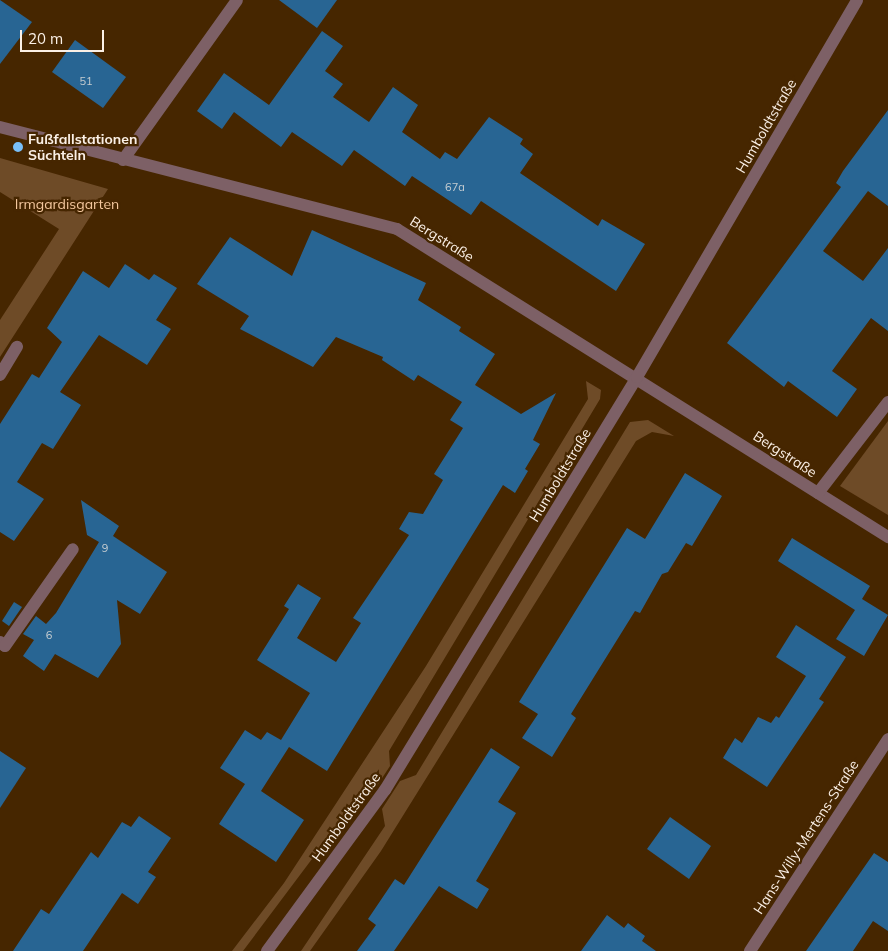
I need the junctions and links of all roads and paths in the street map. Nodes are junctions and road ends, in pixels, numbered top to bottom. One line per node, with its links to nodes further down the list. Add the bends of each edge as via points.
1 (237, 0): 4 (street)
2 (858, 0): 7 (street, Humboldtstraße)
3 (0, 127): 4 (street, Bergstraße)
4 (123, 160): 7 (street, Bergstraße, via 397,229)
5 (17, 347): 6 (street)
6 (0, 374)
7 (637, 377): 9 (street, Bergstraße); 14 (street, Humboldtstraße, via 385,790)
8 (888, 402): 9 (street, Bergstraße)
9 (818, 493): 10 (street, Bergstraße)
10 (888, 536)
11 (73, 549): 12 (street, via 5,646)
12 (0, 642)
13 (888, 739): 15 (street, Hans-Willy-Mertens-Straße)
14 (267, 951)
15 (750, 951)

